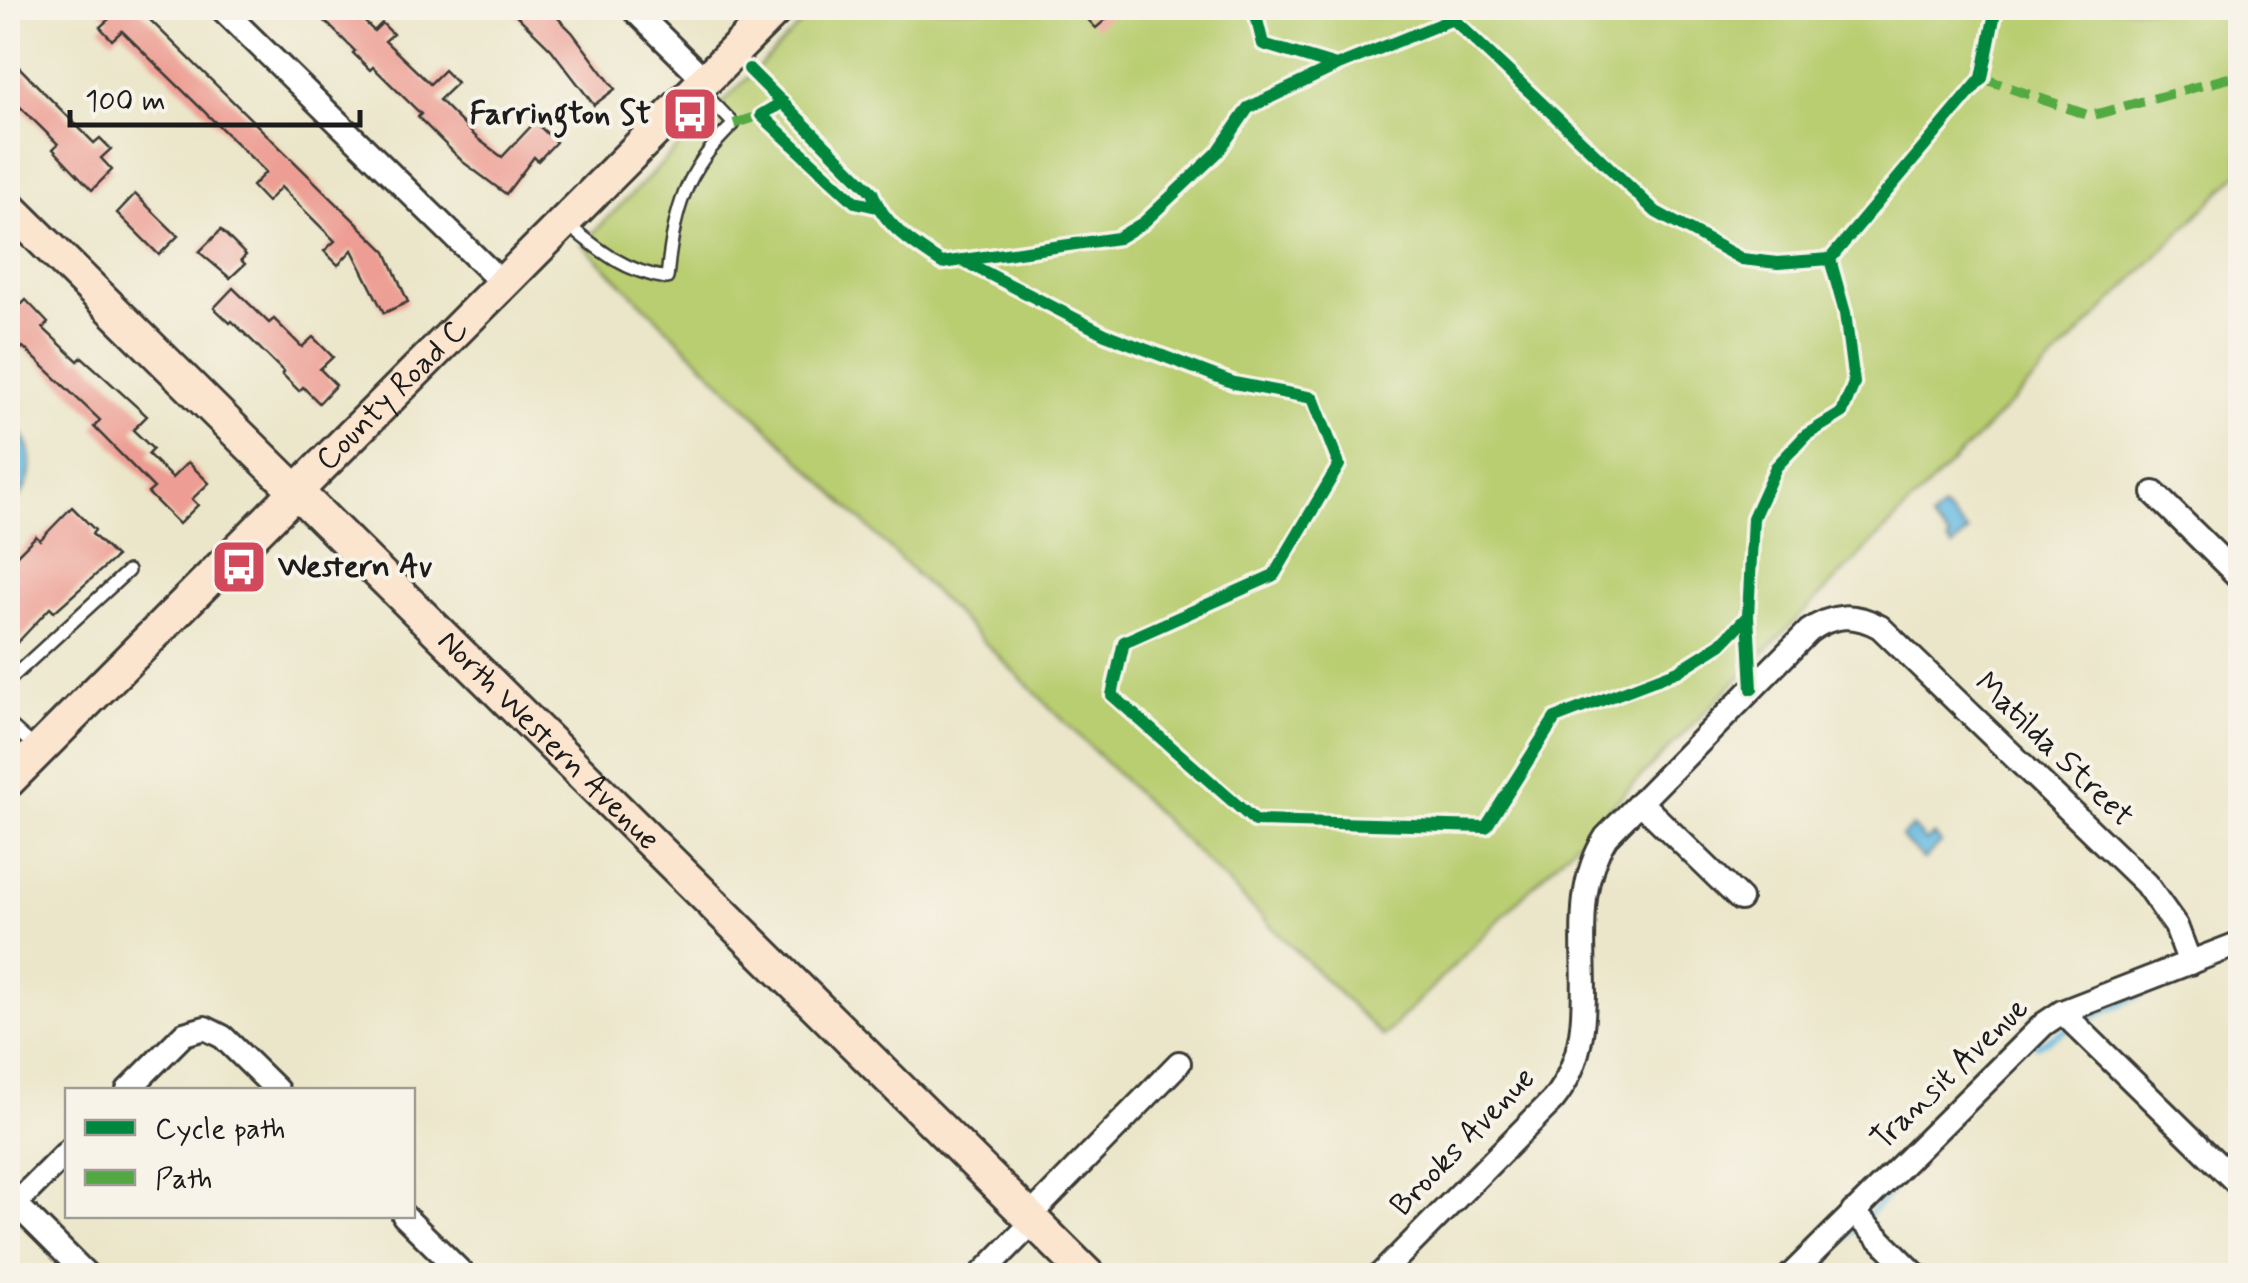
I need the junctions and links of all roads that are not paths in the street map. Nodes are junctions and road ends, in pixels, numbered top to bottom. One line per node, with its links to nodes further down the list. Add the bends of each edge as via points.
1 (221, 8): 7 (street)
2 (632, 8): 4 (street)
3 (777, 8): 4 (street, County Road C)
4 (702, 84): 6 (street, County Road C); 6 (lane, via 734,124 709,147 681,200 667,278 629,270)
5 (8, 206): 8 (street, North Western Avenue)
6 (565, 222): 7 (street, County Road C)
7 (503, 284): 8 (street, County Road C)
8 (298, 492): 15 (street, County Road C); 30 (street, North Western Avenue)
9 (2154, 494): 11 (street)
10 (128, 571): 13 (lane)
11 (2240, 578)
12 (1842, 616): 17 (street, Brooks Avenue, via 1809,630); 20 (street, Matilda Street, via 1880,627 2146,884 2176,926)
13 (8, 681)
14 (8, 723): 15 (lane)
15 (38, 750): 16 (street, County Road C)
16 (8, 781)
17 (1640, 802): 18 (street); 35 (street, Brooks Avenue, via 1606,836 1585,887 1584,1025 1574,1068 1553,1100)
18 (1740, 899)
19 (2240, 944): 20 (street, Transit Avenue)
20 (2190, 963): 21 (street, Transit Avenue)
21 (2062, 1012): 26 (street); 28 (street, Transit Avenue)
22 (1178, 1063): 30 (street)
23 (130, 1088): 24 (street, via 184,1034 205,1028)
24 (275, 1088)
25 (65, 1155): 27 (street)
26 (2240, 1186)
27 (11, 1200): 31 (street)
28 (1853, 1212): 36 (street, Transit Avenue); 37 (street)
29 (406, 1218): 32 (street)
30 (1032, 1219): 33 (street); 34 (street, North Western Avenue)
31 (88, 1276)
32 (465, 1276)
33 (980, 1276)
34 (1089, 1276)
35 (1380, 1276)
36 (1790, 1276)
37 (1917, 1276)

